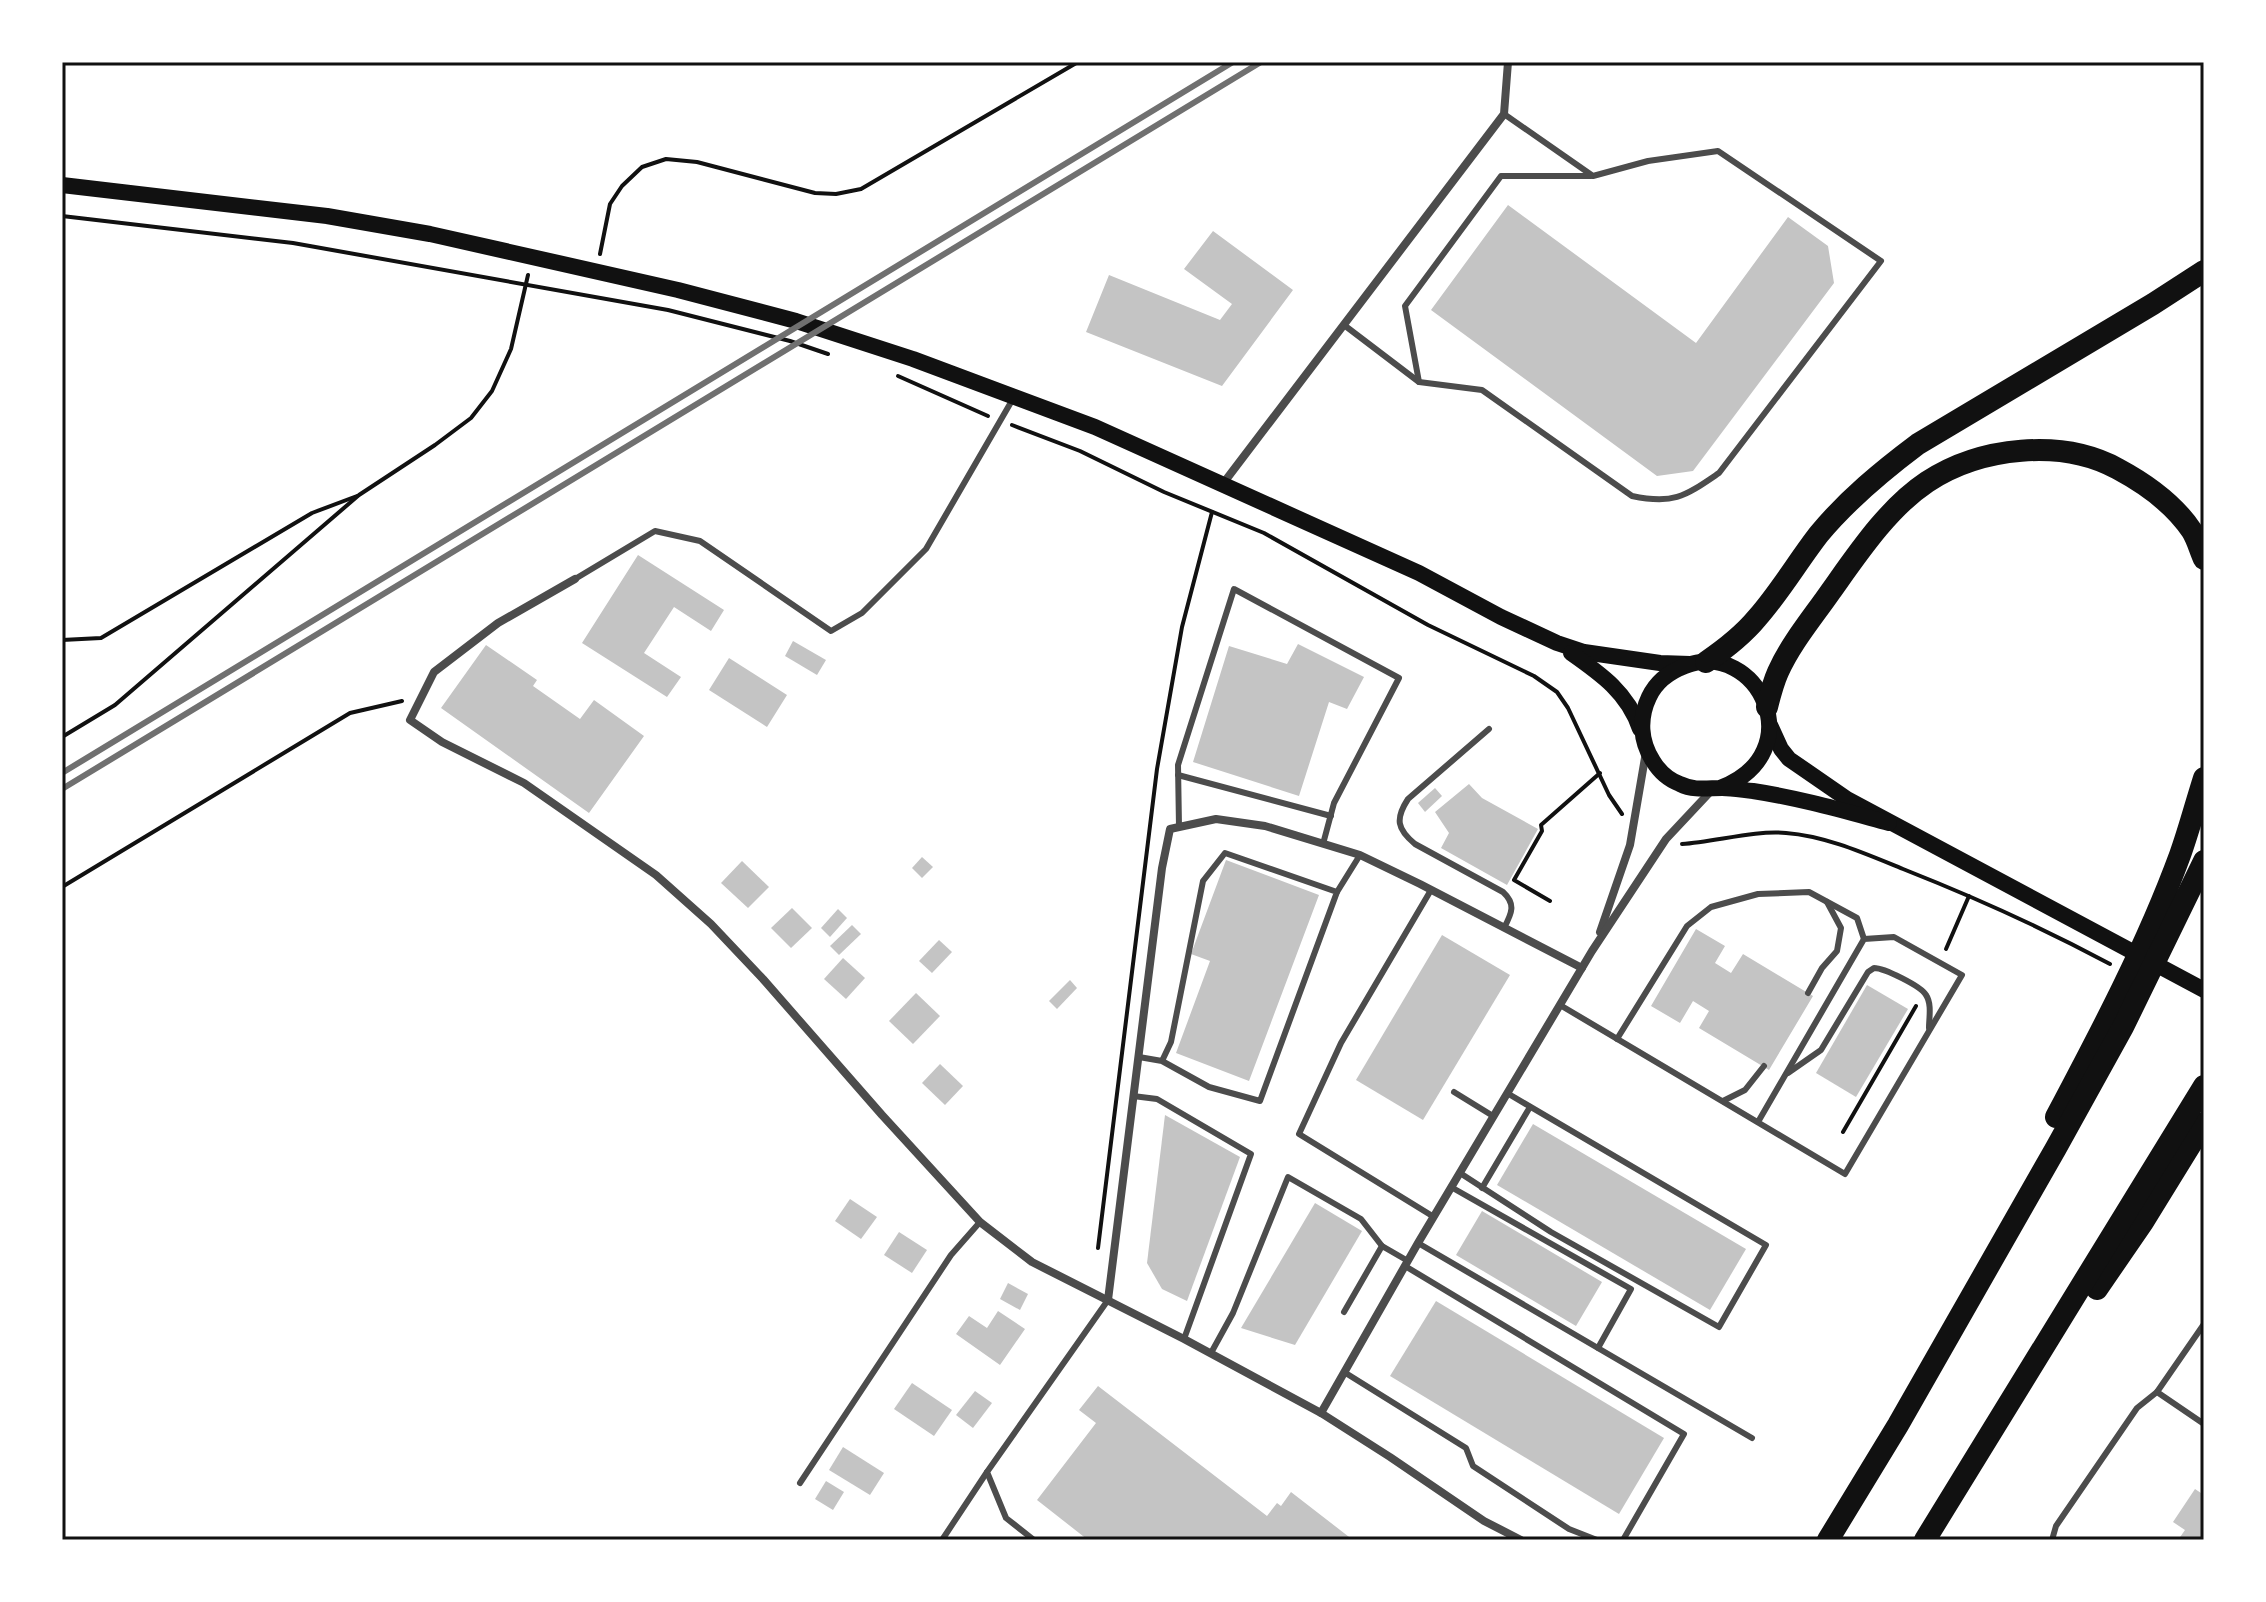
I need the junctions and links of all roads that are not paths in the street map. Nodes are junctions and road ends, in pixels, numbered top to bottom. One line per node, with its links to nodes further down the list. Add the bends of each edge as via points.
1 (1508, 62): 2 (street)
2 (1504, 114): 3 (lane); 6 (street)
3 (1593, 176): 7 (lane, via 1501,176 1405,306); 7 (lane, via 1718,151 1881,261 1719,473 1685,496 1654,501 1632,496 1482,390)
4 (62, 185): 8 (main road, via 327,216 430,234 796,321)
5 (2204, 271): 13 (highway, via 1888,466 1820,533 1759,617 1733,642)
6 (1344, 325): 7 (lane); 9 (street)
7 (1419, 382)
8 (1014, 397): 9 (main road); 11 (lane, via 926,549 862,613 831,631 700,541 655,531)
9 (1222, 485): 12 (main road, via 1419,573)
10 (2204, 559): 14 (highway, via 2192,532 2172,509 2108,463 2059,450 2024,450 1976,461 1927,483 1894,511 1794,645 1778,672)
11 (575, 579): 55 (street, via 498,623 434,672 410,720 524,783 656,875 763,979)
12 (1557, 643): 13 (main road, via 1595,654); 16 (main road, via 1622,695)
13 (1698, 663): 14 (main road, via 1722,664 1750,679); 16 (main road, via 1675,670 1651,692 1642,722)
14 (1768, 715): 19 (main road, via 1765,749 1751,771); 21 (main road, via 1781,749 1798,767)
15 (1489, 729): 29 (lane, via 1408,799 1399,821 1403,834 1415,844 1509,898 1513,906)
16 (1645, 744): 19 (main road, via 1655,764 1680,785); 31 (street, via 1635,822)
17 (1178, 775): 20 (lane); 20 (lane, via 1234,589 1399,678); 22 (lane)
18 (2204, 778): 69 (highway, via 2180,854 2107,1021)
19 (1716, 789): 21 (main road, via 1779,795); 31 (street, via 1666,839)
20 (1331, 816): 23 (lane)
21 (1889, 823): 33 (main road)
22 (1179, 827): 23 (street, via 1216,819 1265,826); 38 (street, via 1170,829 1163,860)
23 (1323, 844): 24 (street)
24 (1360, 855): 26 (street); 27 (lane)
25 (2204, 861): 69 (highway, via 2123,1027)
26 (1431, 890): 29 (street); 54 (lane, via 1341,1043 1299,1134)
27 (1337, 892): 39 (lane, via 1260,1101 1209,1087); 39 (lane, via 1225,853 1203,881 1171,1042)
28 (1827, 902): 30 (lane, via 1857,918); 34 (lane, via 1841,928 1837,951); 37 (lane, via 1809,892 1758,894 1711,907 1687,926)
29 (1504, 928): 32 (street)
30 (1864, 939): 36 (lane, via 1894,937 1962,975); 41 (lane)
31 (1592, 951): 32 (street)
32 (1582, 968): 35 (street)
33 (2204, 990)
34 (1808, 993)
35 (1560, 1005): 37 (lane); 44 (street)
36 (1929, 1032): 41 (lane, via 1926,994 1874,968 1821,1050); 49 (lane, via 1845,1174)
37 (1617, 1039): 46 (lane)
38 (1139, 1057): 39 (lane); 45 (street)
39 (1162, 1061)
40 (1764, 1066): 46 (lane, via 1745,1090)
41 (1786, 1075): 49 (lane)
42 (2204, 1086): 73 (highway)
43 (1454, 1092): 48 (lane)
44 (1507, 1093): 47 (lane); 48 (street)
45 (1133, 1096): 59 (street); 62 (lane, via 1157,1099 1251,1154)
46 (1723, 1101): 49 (lane)
47 (1530, 1107): 53 (lane); 53 (lane, via 1766,1245 1719,1327)
48 (1493, 1116): 51 (street)
49 (1758, 1122)
50 (2204, 1123): 73 (highway, via 2143,1222)
51 (1460, 1173): 52 (street); 53 (lane)
52 (1451, 1187): 54 (street); 63 (lane, via 1631,1289)
53 (1482, 1188)
54 (1434, 1217): 56 (street)
55 (980, 1222): 59 (street, via 1032,1262); 72 (lane, via 951,1255)
56 (1418, 1243): 58 (street); 63 (lane)
57 (1382, 1246): 58 (lane); 60 (lane); 64 (lane, via 1361,1219 1288,1177 1233,1313)
58 (1406, 1263): 65 (street); 78 (lane, via 1684,1434)
59 (1108, 1300): 62 (street); 71 (lane)
60 (1344, 1312)
61 (2204, 1324): 66 (lane)
62 (1184, 1339): 64 (street)
63 (1598, 1348): 70 (lane)
64 (1211, 1353): 67 (street)
65 (1344, 1372): 67 (street); 77 (lane, via 1466,1448 1473,1466 1569,1529)
66 (2157, 1392): 68 (lane); 81 (lane, via 2137,1408 2056,1526)
67 (1321, 1413): 76 (street)
68 (2204, 1424)
69 (1898, 1425): 79 (highway)
70 (1752, 1438)
71 (987, 1472): 74 (lane); 75 (lane, via 1006,1518)
72 (800, 1483)
73 (1955, 1494): 80 (highway)
74 (942, 1540)
75 (1034, 1540)
76 (1521, 1540)
77 (1597, 1540)
78 (1623, 1540)
79 (1828, 1540)
80 (1925, 1540)
81 (2052, 1540)

